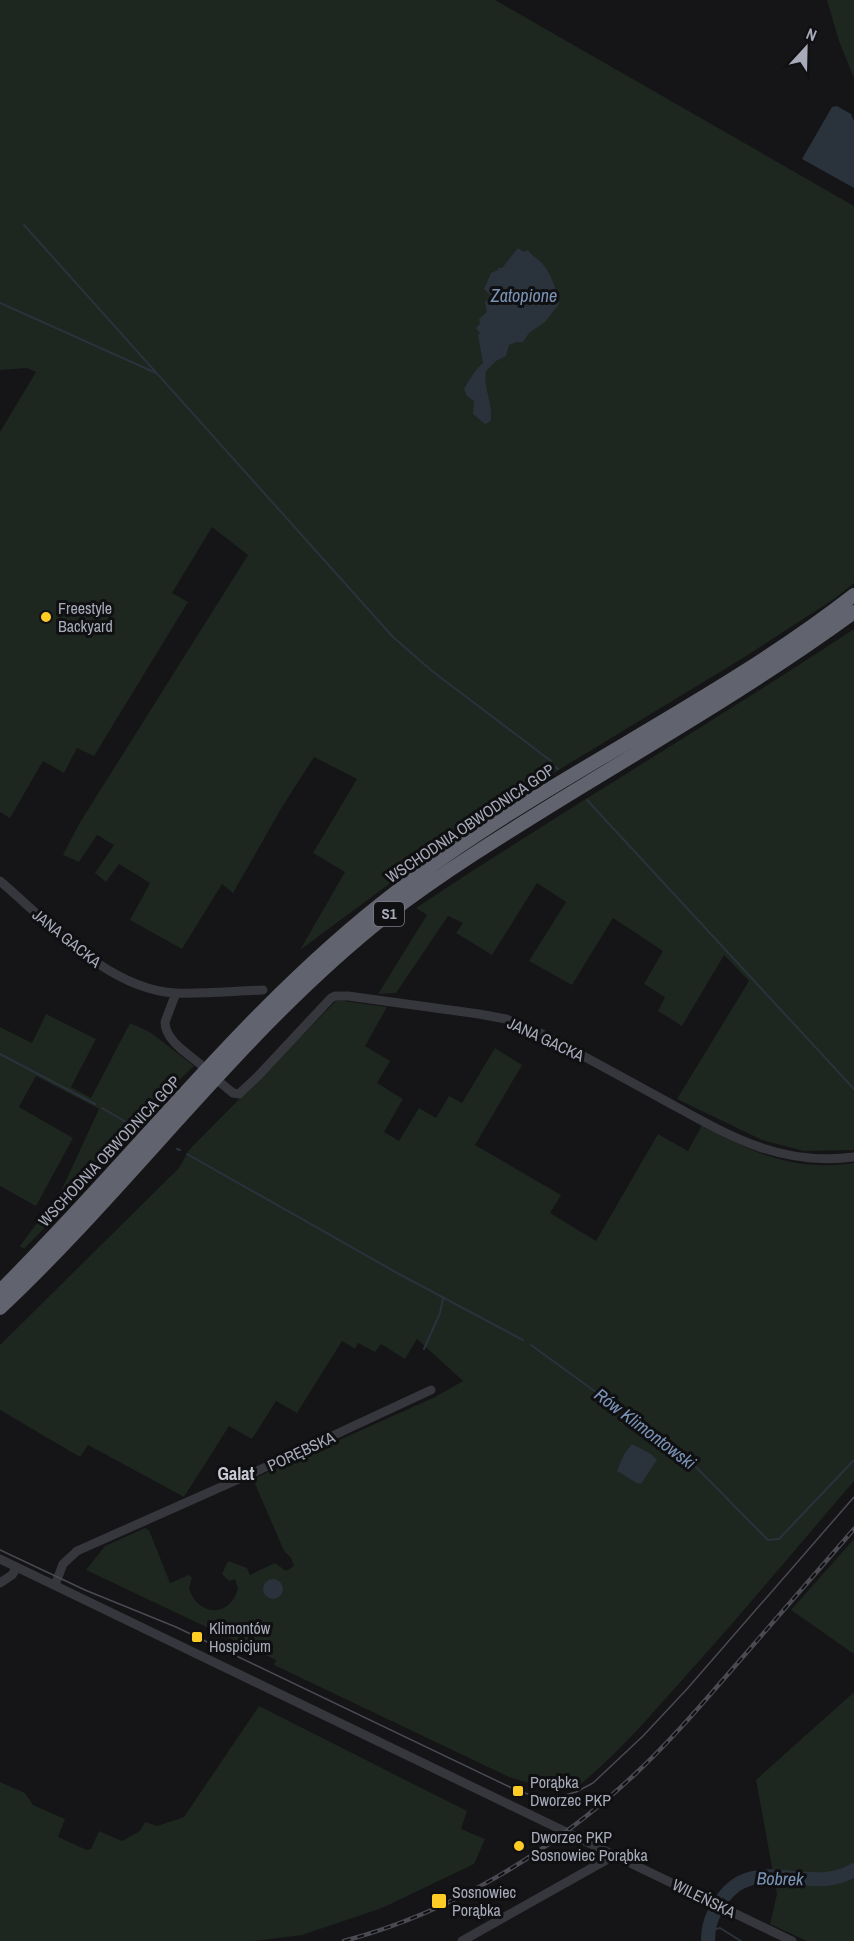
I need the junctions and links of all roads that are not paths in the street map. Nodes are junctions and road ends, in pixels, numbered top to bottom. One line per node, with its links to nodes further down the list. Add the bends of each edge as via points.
1 (854, 595): 9 (highway, WSCHODNIA OBWODNICA GOP / S1, via 712,691 451,852 341,936 270,1002)
2 (854, 612): 10 (highway, WSCHODNIA OBWODNICA GOP / S1, via 740,690 489,844 386,916 262,1029 77,1231)
3 (0, 881): 5 (street, JANA GACKA, via 101,966 144,987)
4 (263, 990): 5 (street, JANA GACKA)
5 (176, 993): 6 (street, via 165,1027 176,1043)
6 (200, 1064)
7 (222, 1084): 8 (street, JANA GACKA, via 239,1094 331,998 348,996 513,1021 735,1138 799,1158)
8 (854, 1157)
9 (0, 1291)
10 (0, 1308)
11 (431, 1390): 15 (street, PORĘBSKA, via 77,1551 63,1564)
12 (0, 1559): 13 (street, WILEŃSKA)
13 (17, 1567): 14 (street); 15 (street, WILEŃSKA)
14 (0, 1583)
15 (55, 1585): 16 (street, WILEŃSKA)
16 (615, 1855): 17 (street); 18 (street, WILEŃSKA)
17 (462, 1941)
18 (792, 1941)

